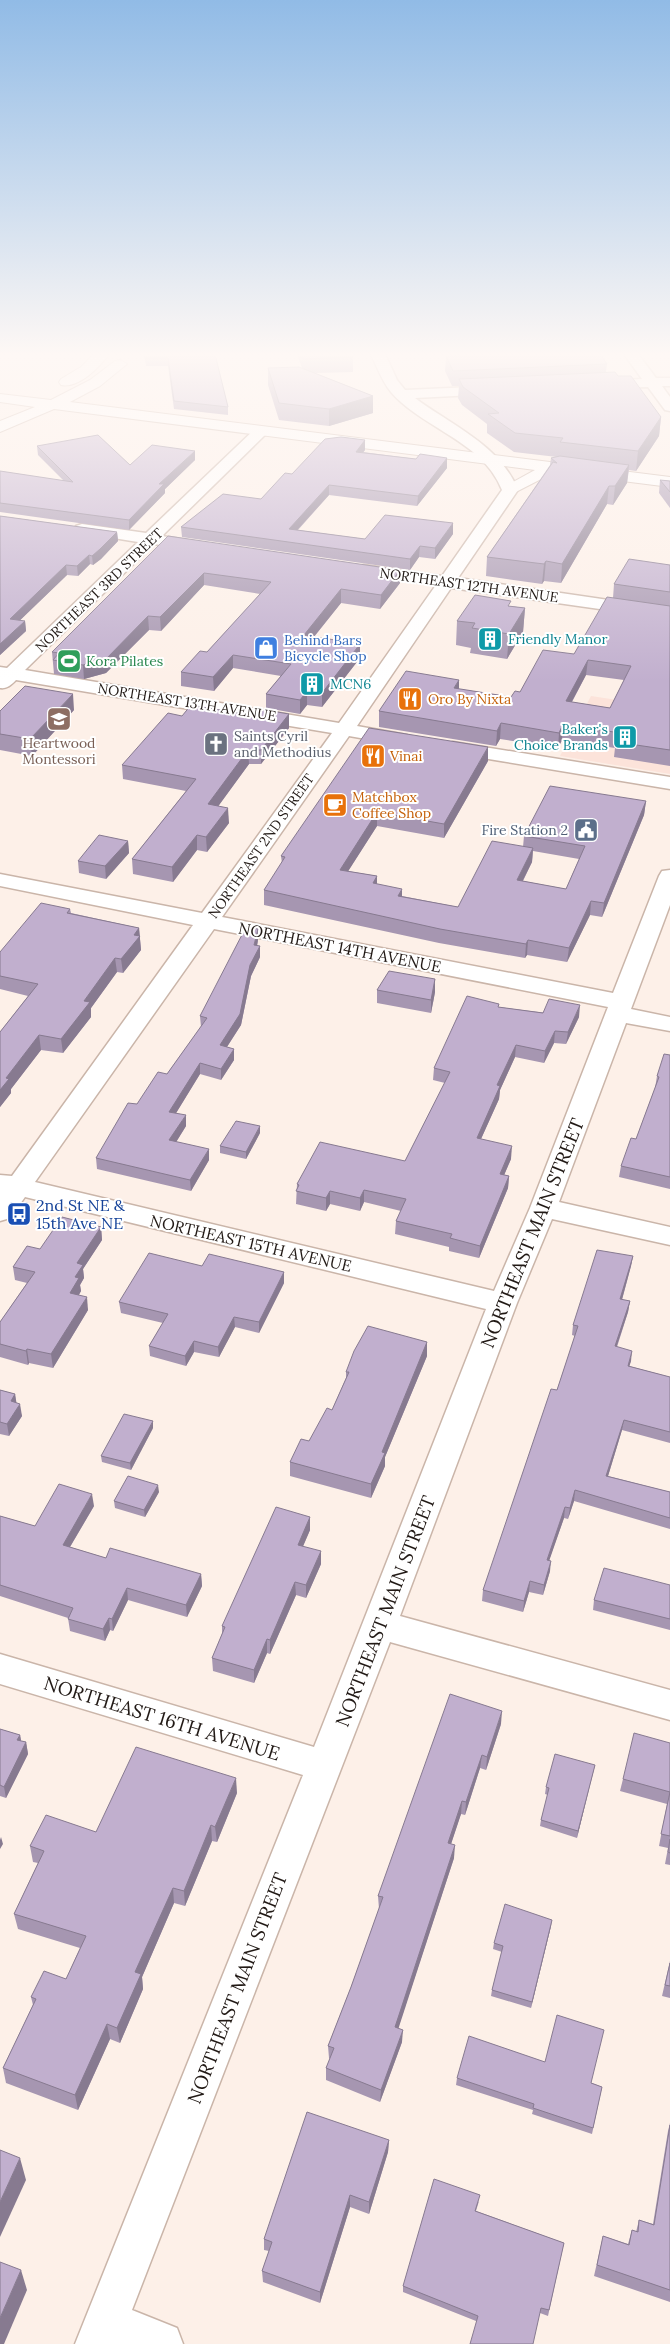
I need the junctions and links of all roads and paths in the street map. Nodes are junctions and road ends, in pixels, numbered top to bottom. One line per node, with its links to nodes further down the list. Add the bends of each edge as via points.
1 (227, 463): 8 (street, NORTHEAST 3RD STREET)
2 (494, 463): 6 (street, via 508,481)
3 (523, 463): 4 (main road)
4 (563, 469): 5 (main road); 6 (main road, via 544,471)
5 (670, 482)
6 (510, 490): 11 (street, NORTHEAST 2ND STREET)
7 (66, 527): 8 (street)
8 (151, 539): 9 (street); 13 (street, NORTHEAST 3RD STREET)
9 (219, 549)
10 (347, 567): 11 (street, NORTHEAST 12TH AVENUE)
11 (447, 582): 12 (street, NORTHEAST 12TH AVENUE); 14 (street, NORTHEAST 2ND STREET)
12 (670, 614)
13 (4, 677): 14 (street, NORTHEAST 13TH AVENUE)
14 (343, 729): 15 (street, NORTHEAST 13TH AVENUE); 20 (street, NORTHEAST 2ND STREET)
15 (415, 742)
16 (434, 745): 17 (street)
17 (670, 783)
18 (670, 876): 21 (street, NORTHEAST MAIN STREET)
19 (0, 880): 20 (street, NORTHEAST 14TH AVENUE)
20 (208, 922): 21 (street, NORTHEAST 14TH AVENUE); 23 (street, NORTHEAST 2ND STREET)
21 (620, 1008): 22 (street, NORTHEAST 14TH AVENUE); 24 (street, NORTHEAST MAIN STREET)
22 (670, 1024)
23 (9, 1184): 25 (street, NORTHEAST 2ND STREET); 27 (street, NORTHEAST 15TH AVENUE)
24 (543, 1208): 26 (street); 27 (street, NORTHEAST MAIN STREET)
25 (0, 1212)
26 (670, 1236)
27 (503, 1303): 28 (street, NORTHEAST MAIN STREET)
28 (380, 1625): 30 (street); 31 (street, NORTHEAST MAIN STREET)
29 (0, 1669): 31 (street, NORTHEAST 16TH AVENUE)
30 (670, 1705)
31 (324, 1766): 32 (street, NORTHEAST MAIN STREET)
32 (102, 2333): 33 (street)
33 (160, 2344)

